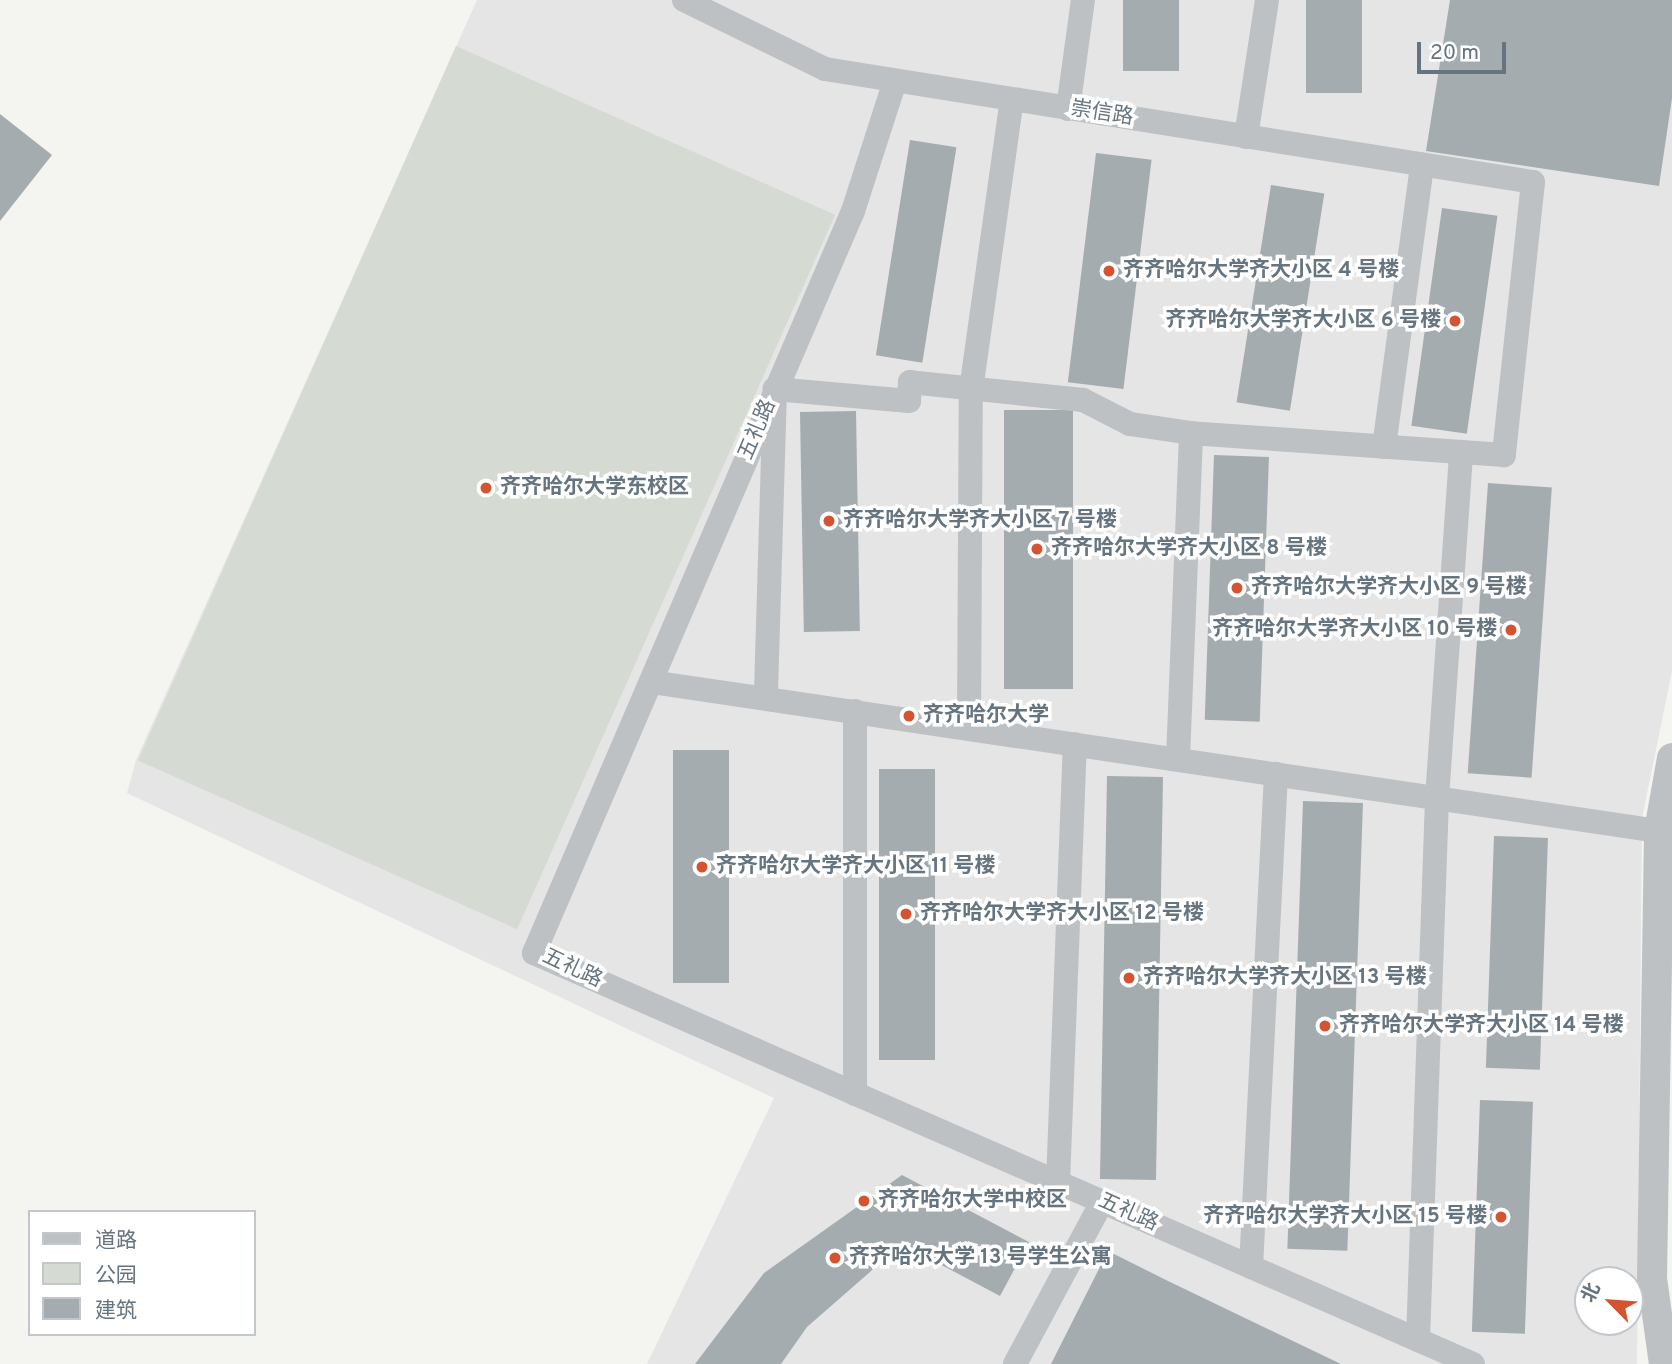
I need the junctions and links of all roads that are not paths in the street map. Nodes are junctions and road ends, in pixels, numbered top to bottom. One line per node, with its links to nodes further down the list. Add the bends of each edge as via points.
1 (684, 0): 4 (street, 崇信路, via 825,69)
2 (1083, 0): 6 (street)
3 (1267, 0): 7 (street)
4 (895, 81): 5 (street, 崇信路); 9 (street, 五礼路, via 853,211)
5 (1012, 100): 6 (street, 崇信路); 10 (street)
6 (1068, 109): 7 (street, 崇信路)
7 (1246, 137): 8 (street, 崇信路)
8 (1422, 165): 12 (street); 13 (street, 崇信路, via 1533,182 1504,455)
9 (775, 389): 10 (street, via 909,401 910,382); 14 (street, 五礼路); 15 (street)
10 (971, 390): 11 (street, via 1083,400 1130,424); 17 (street)
11 (1191, 433): 12 (street); 20 (street)
12 (1384, 447): 13 (street)
13 (1461, 452): 22 (street)
14 (651, 682): 15 (street); 24 (street, 五礼路, via 534,953)
15 (766, 699): 16 (street)
16 (855, 711): 17 (street); 24 (street)
17 (969, 728): 18 (street)
18 (1075, 744): 20 (street); 25 (street)
19 (1672, 758): 23 (street)
20 (1178, 759): 21 (street)
21 (1276, 774): 22 (street); 27 (street)
22 (1437, 798): 23 (street); 28 (street)
23 (1659, 831): 31 (street, via 1652,1279)
24 (855, 1094): 25 (street, 五礼路)
25 (1058, 1183): 26 (street, 五礼路)
26 (1102, 1202): 27 (street, 五礼路); 29 (street)
27 (1251, 1267): 28 (street, 五礼路)
28 (1418, 1340): 30 (street, 五礼路)
29 (1015, 1364)
30 (1472, 1364)
31 (1664, 1364)

